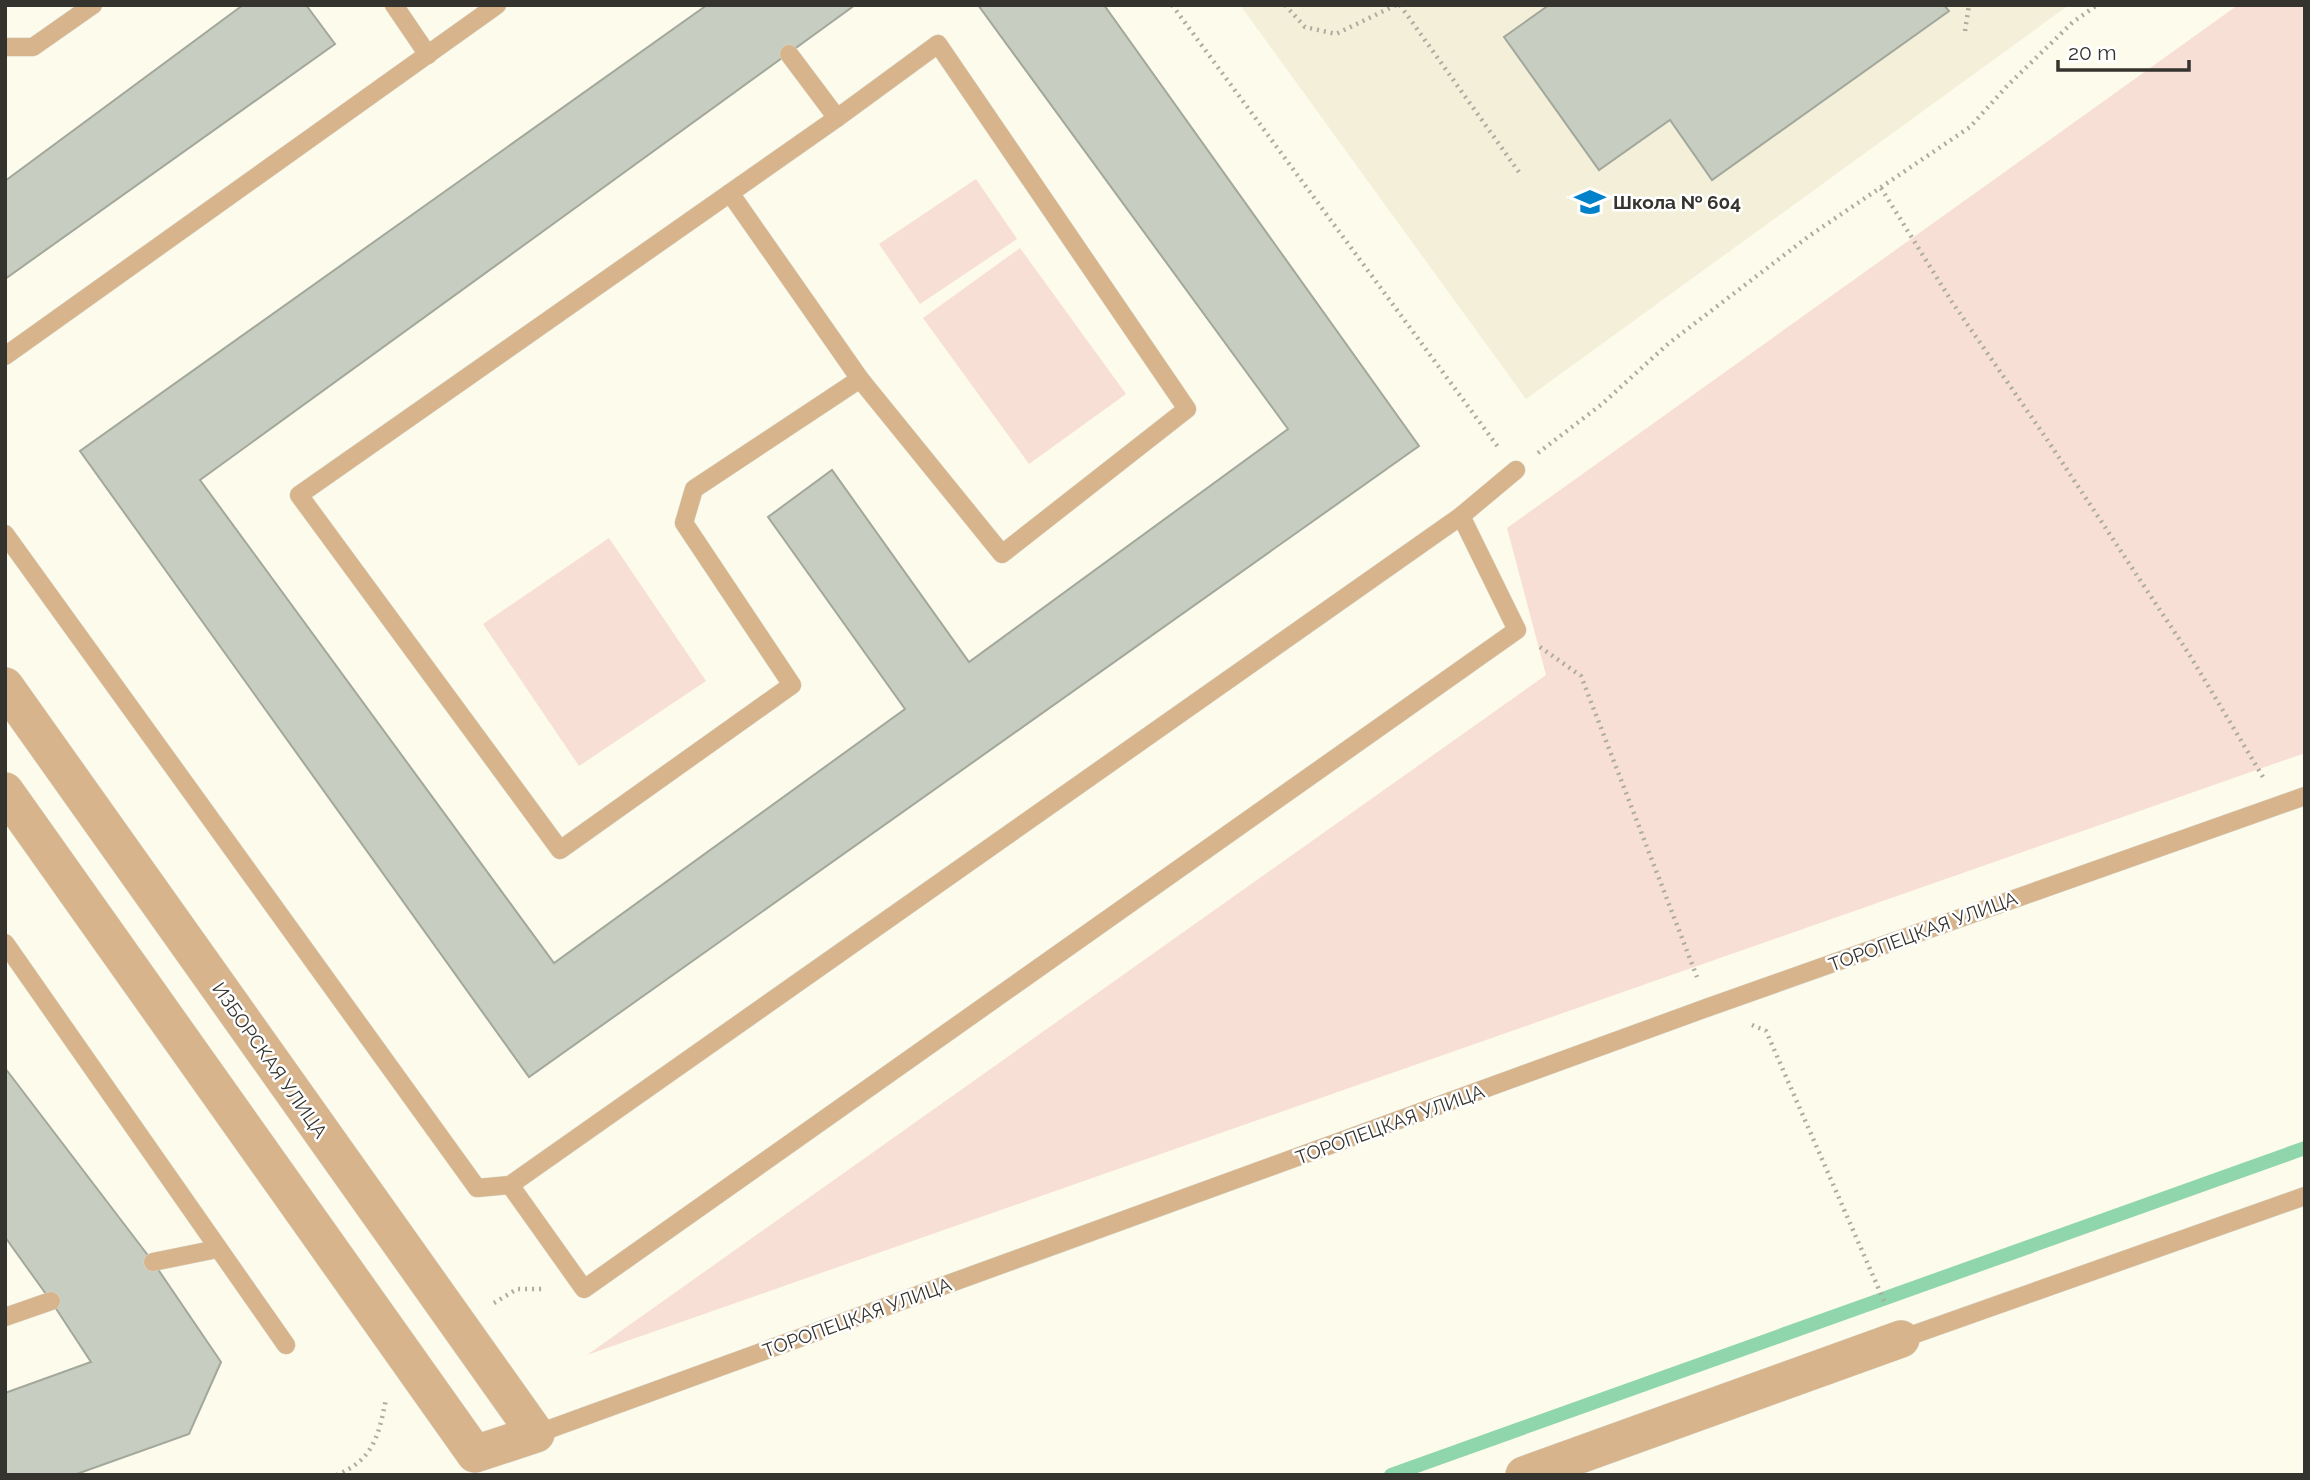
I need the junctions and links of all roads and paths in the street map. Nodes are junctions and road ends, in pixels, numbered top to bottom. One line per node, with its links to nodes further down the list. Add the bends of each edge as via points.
1 (93, 5): 10 (lane, via 33,47)
2 (394, 5): 12 (lane)
3 (497, 5): 12 (lane)
4 (1172, 5): 19 (path)
5 (1285, 5): 6 (path, via 1305,27 1336,34)
6 (1398, 5): 14 (path)
7 (1969, 5): 9 (path)
8 (2097, 5): 15 (path, via 2073,22 1970,127)
9 (1965, 31)
10 (5, 47)
11 (789, 54): 13 (lane)
12 (428, 55): 17 (lane)
13 (837, 118): 16 (lane); 18 (lane, via 938,44 1187,409 1002,554)
14 (1521, 175)
15 (1881, 188): 19 (path, via 1809,236 1669,343 1602,404); 26 (path, via 1952,302 2189,654)
16 (730, 193): 18 (lane); 18 (lane, via 299,495 560,850 792,685 684,523 694,489)
17 (5, 356)
18 (860, 379)
19 (1516, 470): 20 (lane)
20 (1461, 516): 22 (lane); 29 (lane)
21 (5, 534): 29 (lane, via 477,1188)
22 (1517, 630): 28 (path, via 1581,676); 29 (lane, via 584,1289)
23 (5, 687): 37 (street, ИЗБОРСКАЯ УЛИЦА)
24 (5, 792): 37 (street, ТОРОПЕЦКАЯ УЛИЦА, via 475,1454)
25 (2305, 796): 26 (lane, ТОРОПЕЦКАЯ УЛИЦА)
26 (2279, 805): 28 (lane, ТОРОПЕЦКАЯ УЛИЦА)
27 (5, 943): 31 (lane)
28 (1709, 1007): 35 (path, via 1766,1031); 37 (lane, ТОРОПЕЦКАЯ УЛИЦА)
29 (510, 1185)
30 (2305, 1196): 35 (lane)
31 (217, 1249): 32 (lane); 36 (lane)
32 (152, 1262)
33 (51, 1301): 34 (lane)
34 (5, 1317)
35 (1901, 1339): 38 (street)
36 (286, 1345)
37 (536, 1434)
38 (1524, 1475)

